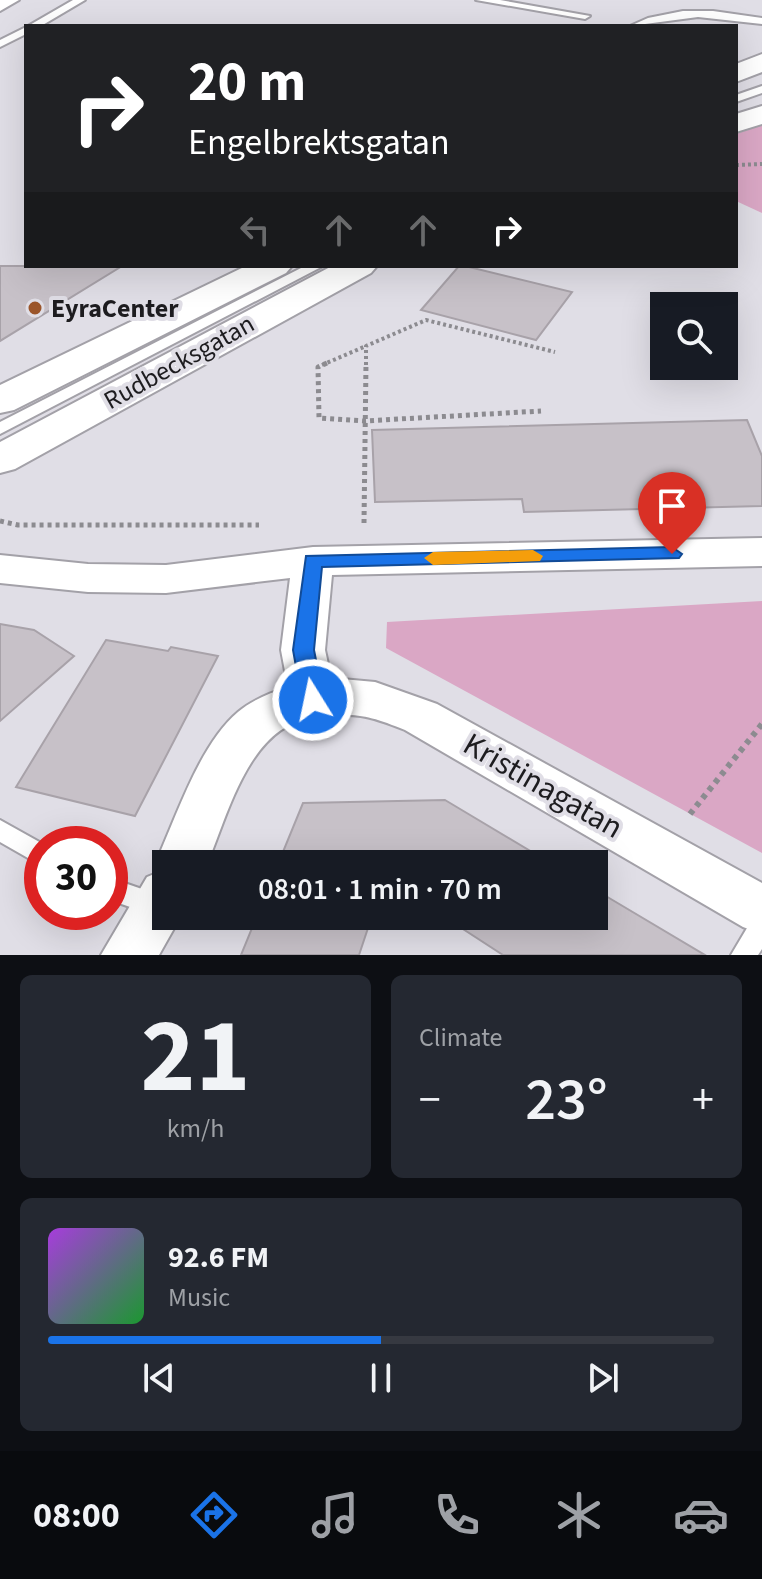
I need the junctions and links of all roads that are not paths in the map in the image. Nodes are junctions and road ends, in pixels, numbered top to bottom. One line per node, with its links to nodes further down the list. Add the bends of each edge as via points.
1 (9, 0): 5 (street)
2 (80, 0): 9 (lane)
3 (481, 0): 6 (lane)
4 (732, 0): 7 (lane)
5 (0, 5)
6 (585, 16)
7 (727, 16): 8 (lane); 10 (lane, via 663,15)
8 (762, 21)
9 (37, 24)
10 (640, 24)
11 (24, 31): 12 (lane)
12 (0, 44)
13 (762, 62): 14 (main road)
14 (738, 73)
15 (762, 89): 16 (lane)
16 (738, 98)
17 (762, 115): 18 (main road)
18 (738, 122)
19 (270, 268): 22 (main road, Rudbecksgatan)
20 (312, 268): 23 (lane)
21 (355, 268): 24 (main road, Rudbecksgatan)
22 (0, 401)
23 (0, 429)
24 (0, 460)
25 (762, 552): 26 (street)
26 (313, 561): 27 (street, via 166,579); 28 (street, via 303,650)
27 (0, 569)
28 (313, 700): 31 (street, Kristinagatan, via 280,707 251,727); 33 (street, Kristinagatan, via 373,699 421,717)
29 (0, 830): 30 (lane)
30 (24, 845)
31 (177, 850)
32 (152, 893): 35 (street, Kristinagatan)
33 (762, 910)
34 (762, 926): 36 (lane)
35 (129, 955)
36 (744, 955)

